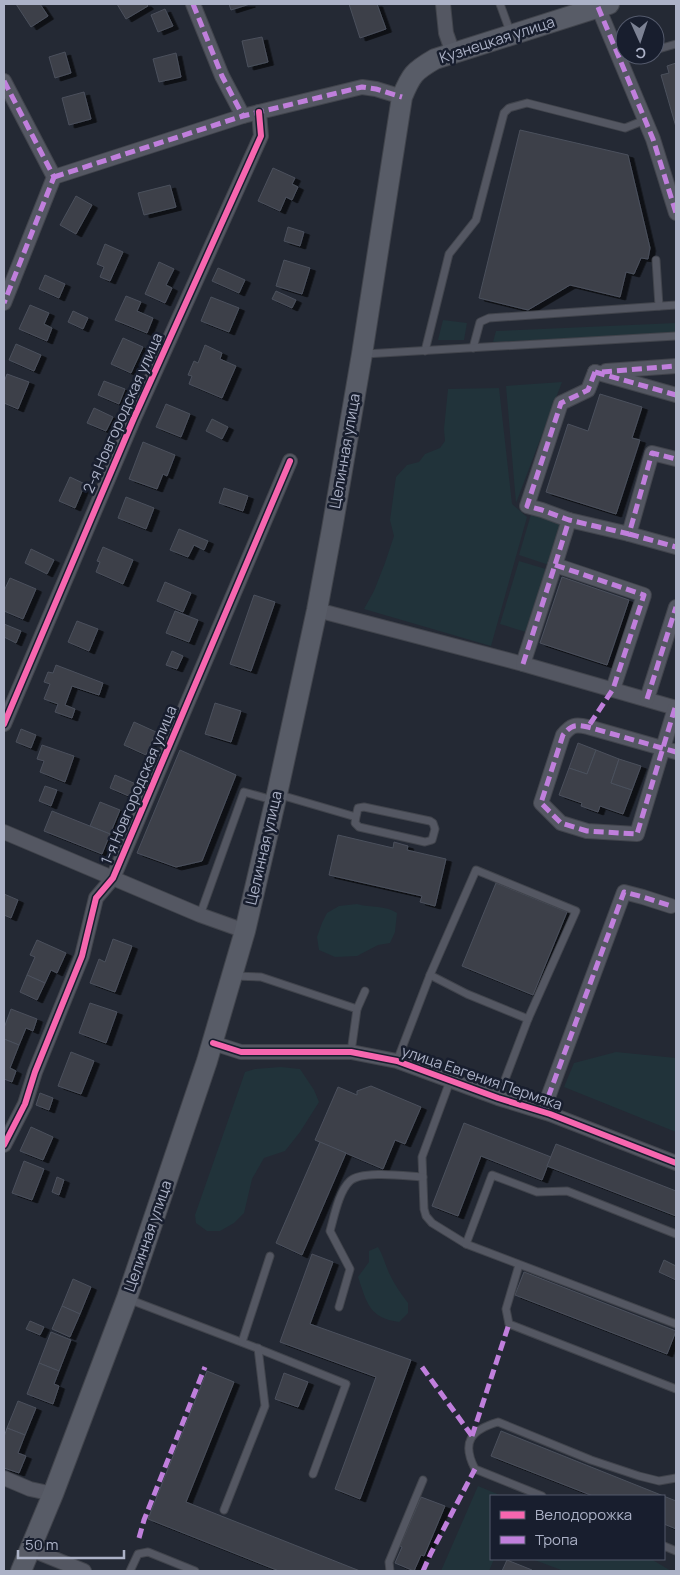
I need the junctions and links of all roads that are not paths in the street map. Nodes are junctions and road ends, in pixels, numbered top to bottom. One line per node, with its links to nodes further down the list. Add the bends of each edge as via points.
1 (193, 4): 12 (street, via 222,76)
2 (443, 4): 7 (street, via 446,33)
3 (500, 4): 5 (lane)
4 (603, 6): 5 (main road, Кузнецкая улица); 6 (street)
5 (511, 35): 7 (main road, Кузнецкая улица)
6 (615, 42)
7 (453, 53): 10 (main road, Кузнецкая улица, via 418,69)
8 (623, 65): 13 (street)
9 (4, 81): 14 (street)
10 (402, 97): 11 (street, via 362,87); 23 (main road, Целинная улица)
11 (259, 112): 12 (street); 39 (street, 2-я Новгородская улица, via 261,136 138,410)
12 (243, 116): 14 (street)
13 (645, 120): 15 (street); 22 (lane, via 625,128 526,103 504,113 476,220 449,254)
14 (54, 177): 17 (street)
15 (676, 213)
16 (656, 260): 19 (lane)
17 (4, 303)
18 (676, 305): 19 (lane)
19 (659, 306): 21 (lane, via 489,318 480,322)
20 (676, 336): 21 (lane)
21 (473, 348): 22 (lane)
22 (425, 350): 23 (lane)
23 (362, 354): 34 (main road, Целинная улица)
24 (676, 366): 25 (street)
25 (595, 372): 26 (street); 29 (street, via 588,390 561,403 527,506)
26 (676, 395)
27 (676, 459): 30 (street, via 652,453)
28 (290, 461): 44 (street, 1-я Новгородская улица)
29 (568, 520): 30 (street); 32 (street)
30 (629, 534): 31 (street)
31 (676, 547)
32 (555, 565): 35 (street); 36 (street, via 644,595)
33 (676, 606): 37 (street)
34 (317, 610): 35 (street); 41 (main road, Целинная улица)
35 (523, 664): 36 (street)
36 (613, 689): 37 (street)
37 (647, 699): 38 (street)
38 (676, 708): 40 (street)
39 (4, 724)
40 (670, 750): 40 (street, via 637,834 587,830 561,823 541,803 568,728 577,725)
41 (276, 797): 42 (lane); 46 (lane, via 244,792); 47 (main road, Целинная улица)
42 (356, 817): 42 (lane, via 358,808 364,807 430,822 435,829 432,840 425,842 359,827 355,823)
43 (4, 832): 44 (street)
44 (113, 878): 46 (street); 59 (street, 1-я Новгородская улица, via 96,898 82,956 35,1072 26,1104)
45 (673, 907): 58 (street, via 624,892)
46 (200, 915): 47 (street)
47 (245, 931): 49 (main road, Целинная улица)
48 (430, 975): 52 (lane); 52 (lane, via 476,870 576,910); 55 (lane)
49 (232, 976): 51 (lane, via 261,977); 53 (main road, Целинная улица)
50 (365, 991): 51 (lane)
51 (357, 1010): 54 (lane)
52 (528, 1020): 57 (lane)
53 (213, 1043): 54 (street, улица Евгения Пермяка, via 240,1052); 66 (main road, Целинная улица)
54 (351, 1052): 55 (street, улица Евгения Пермяка)
55 (397, 1062): 56 (street, улица Евгения Пермяка)
56 (450, 1081): 57 (street, улица Евгения Пермяка); 61 (lane, via 422,1157)
57 (498, 1098): 58 (street, улица Евгения Пермяка)
58 (543, 1112): 60 (street, улица Евгения Пермяка)
59 (4, 1145)
60 (676, 1163)
61 (423, 1177): 63 (lane, via 426,1216); 67 (lane, via 366,1174 350,1181 341,1195 330,1231 350,1269)
62 (676, 1234): 63 (lane, via 567,1191 537,1192 492,1175)
63 (466, 1244): 65 (lane)
64 (270, 1256): 69 (lane)
65 (519, 1265): 68 (lane); 71 (lane, via 506,1308 509,1324)
66 (127, 1298): 69 (lane); 76 (main road, Целинная улица)
67 (339, 1307)
68 (676, 1324)
69 (242, 1342): 70 (lane)
70 (258, 1348): 72 (lane, via 346,1384); 78 (lane, via 265,1406)
71 (676, 1389)
72 (313, 1474)
73 (4, 1478): 76 (street)
74 (676, 1478): 77 (lane, via 659,1481 639,1476 498,1422 483,1427 472,1436 470,1460 475,1469)
75 (423, 1480): 84 (lane, via 389,1562)
76 (53, 1494): 79 (main road, Целинная улица)
77 (540, 1495)
78 (224, 1510)
79 (30, 1549): 80 (main road, Целинная улица); 81 (street)
80 (21, 1571)
81 (84, 1571)
82 (130, 1571): 83 (lane, via 138,1554 148,1552)
83 (195, 1571)
84 (390, 1571)

